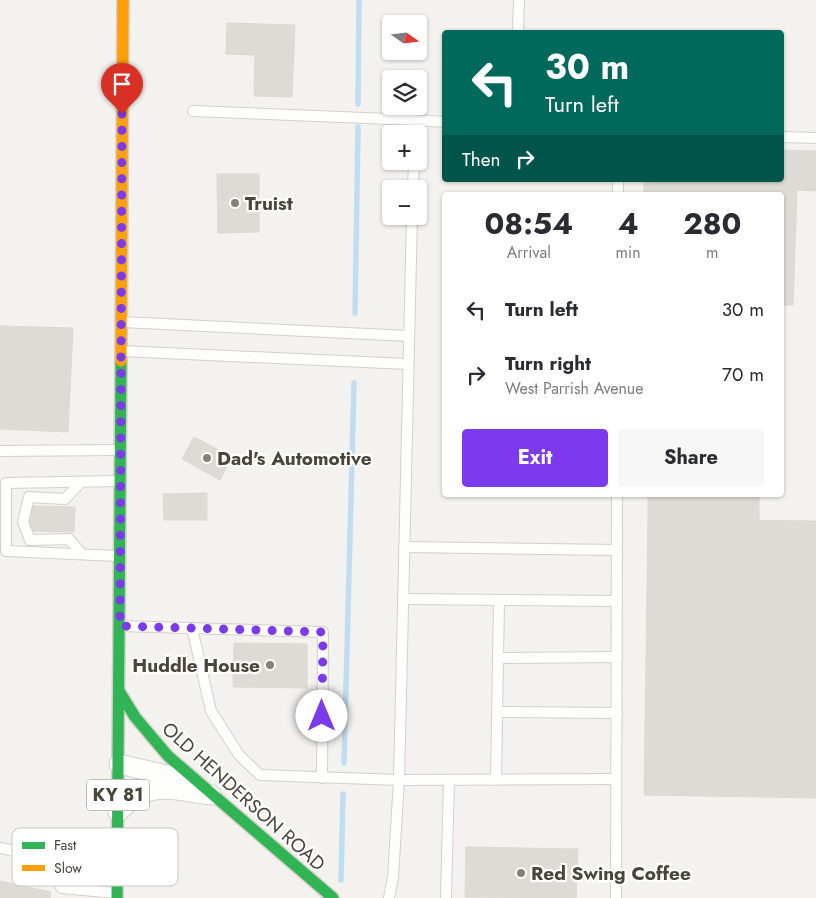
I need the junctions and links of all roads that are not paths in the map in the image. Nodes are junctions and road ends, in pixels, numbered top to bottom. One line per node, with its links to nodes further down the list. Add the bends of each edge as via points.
1 (123, 0): 11 (main road, KY 81)
2 (519, 0): 3 (lane)
3 (518, 30)
4 (193, 111): 5 (lane)
5 (415, 120): 6 (lane); 7 (lane)
6 (442, 122)
7 (415, 125)
8 (784, 137): 9 (lane)
9 (816, 138)
10 (412, 225): 12 (lane)
11 (121, 322): 12 (lane); 13 (main road, KY 81)
12 (409, 336): 14 (lane)
13 (120, 351): 14 (lane); 15 (main road, KY 81)
14 (408, 364): 20 (lane)
15 (120, 450): 16 (lane); 17 (main road, KY 81)
16 (0, 451)
17 (120, 481): 18 (lane); 23 (main road, KY 81)
18 (80, 482): 22 (lane, via 65,499 29,497 23,522 30,540 69,539); 22 (lane, via 6,483 6,551)
19 (617, 497): 21 (lane)
20 (404, 547): 21 (lane); 24 (lane)
21 (617, 550): 26 (lane)
22 (81, 553): 23 (lane)
23 (120, 556): 27 (main road, KY 81)
24 (403, 599): 25 (lane); 37 (lane)
25 (499, 600): 26 (lane); 30 (lane)
26 (617, 602): 29 (lane)
27 (120, 626): 28 (lane); 31 (main road, KY 81)
28 (192, 628): 35 (lane, via 211,711 239,755 260,775); 35 (lane, via 323,632)
29 (617, 657): 30 (lane); 33 (lane)
30 (498, 658): 32 (lane)
31 (119, 691): 34 (main road, KY 81); 40 (main road, OLD HENDERSON ROAD, via 146,732)
32 (497, 712): 33 (lane); 39 (lane)
33 (617, 713): 36 (lane)
34 (119, 764): 40 (street, via 184,779); 41 (main road, KY 81)
35 (322, 778): 37 (lane)
36 (616, 779): 39 (lane); 48 (lane)
37 (399, 780): 38 (lane); 46 (lane)
38 (449, 780): 39 (lane); 47 (lane)
39 (496, 780)
40 (211, 795): 41 (street, via 147,790); 45 (main road, OLD HENDERSON ROAD)
41 (118, 812): 42 (main road, KY 81)
42 (118, 828)
43 (62, 893): 44 (lane)
44 (117, 896)
45 (333, 898)
46 (389, 898)
47 (446, 898)
48 (616, 898)

